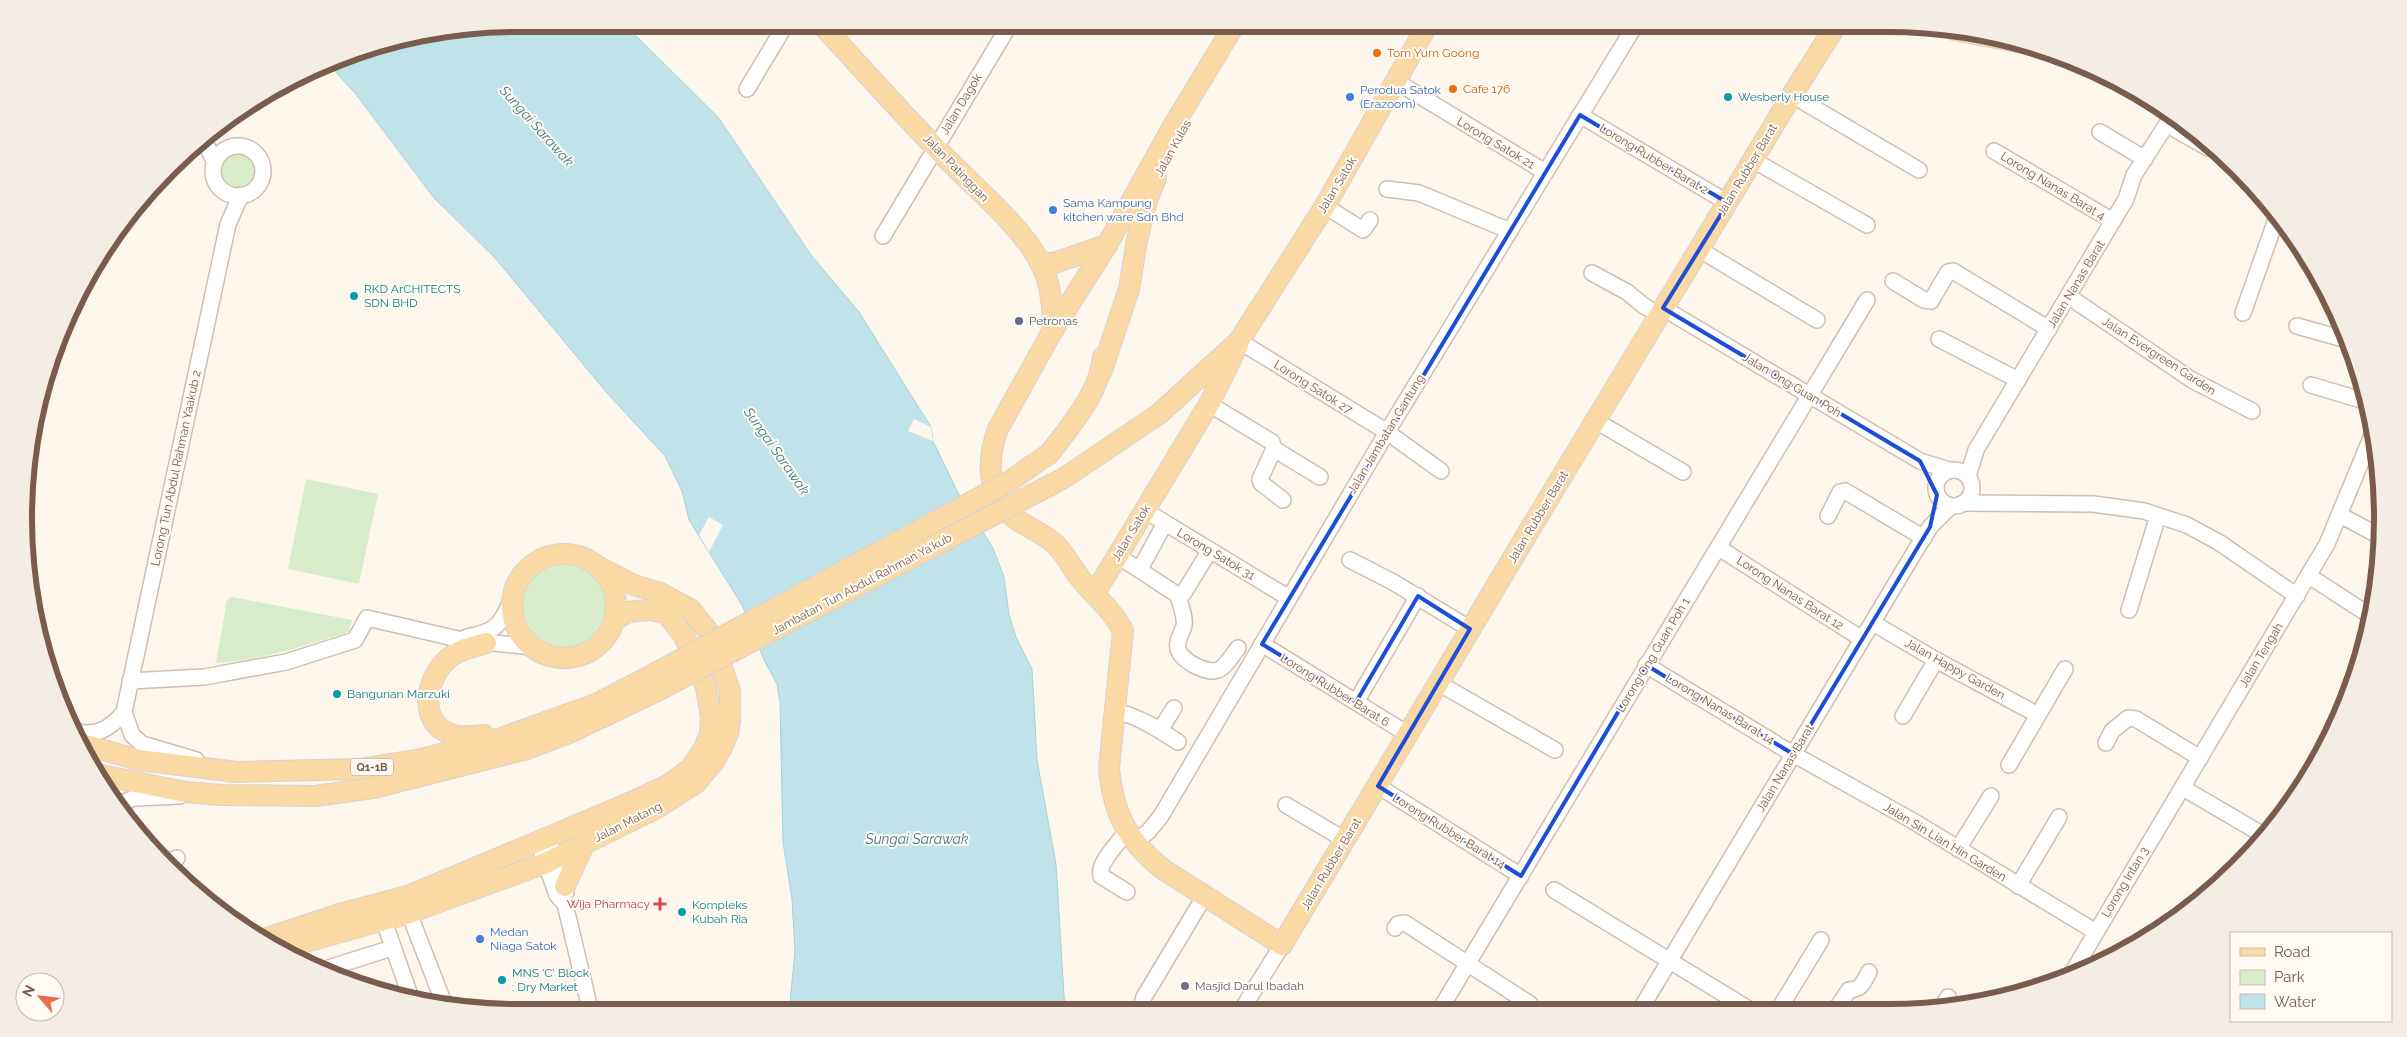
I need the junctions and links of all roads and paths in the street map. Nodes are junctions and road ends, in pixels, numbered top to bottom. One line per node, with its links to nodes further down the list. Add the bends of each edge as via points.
1 (781, 32): 10 (street)
2 (828, 32): 18 (main road, Jalan Patinggan)
3 (1005, 32): 18 (street, Jalan Dagok)
4 (1231, 32): 24 (main road, Jalan Kulas)
5 (1241, 32): 56 (main road, Jalan Kulas, via 1173,147 1147,200 1129,289)
6 (1424, 32): 9 (main road, Jalan Satok)
7 (1631, 32): 12 (street, Jalan Jambatan Gantung)
8 (1832, 32): 11 (main road, Jalan Rubber Barat)
9 (1397, 82): 26 (street, Lorong Satok 21); 32 (main road, Jalan Satok)
10 (747, 89)
11 (1792, 95): 22 (main road, Jalan Rubber Barat); 25 (street)
12 (1580, 115): 26 (street, Jalan Jambatan Gantung); 31 (street, Lorong Rubber Barat 2)
13 (2174, 125): 21 (street, Jalan Nanas Barat)
14 (2174, 126): 30 (street)
15 (2100, 132): 21 (street)
16 (211, 143): 19 (street)
17 (206, 146): 23 (street)
18 (935, 148): 39 (street, Jalan Dagok); 42 (main road, Jalan Patinggan, via 1003,215)
19 (226, 149): 23 (street); 29 (street, via 247,148 259,158 262,166 256,187)
20 (1994, 151): 34 (street, Lorong Nanas Barat 4)
21 (2145, 159): 30 (street, Jalan Nanas Barat, via 2134,175)
22 (1754, 160): 31 (main road, Jalan Rubber Barat); 37 (street)
23 (214, 162): 28 (street, via 214,177)
24 (1148, 170): 40 (main road, Jalan Kulas); 56 (main road, Jalan Kulas, via 1128,240 1105,342)
25 (1919, 170)
26 (1544, 172): 38 (street, Jalan Jambatan Gantung)
27 (1387, 189): 38 (street, via 1419,193)
28 (222, 190): 29 (street); 35 (street)
29 (241, 195): 35 (street)
30 (2126, 199): 34 (street, Jalan Nanas Barat)
31 (1728, 203): 41 (main road, Jalan Rubber Barat)
32 (1325, 206): 33 (street, via 1363,230); 55 (main road, Jalan Satok)
33 (1370, 220)
34 (2113, 221): 45 (street, Jalan Nanas Barat)
35 (228, 224): 114 (street, Lorong Tun Abdul Rahman Yaakub 2)
36 (2274, 224): 48 (street)
37 (1867, 225)
38 (1510, 231): 64 (street, Jalan Jambatan Gantung)
39 (884, 236)
40 (1107, 245): 42 (main road, via 1054,263); 52 (main road, Jalan Kulas)
41 (1700, 250): 47 (main road, Jalan Rubber Barat); 49 (street)
42 (1040, 263): 52 (main road, Jalan Patinggan, via 1053,311)
43 (1592, 273): 47 (street, Jalan Ong Guan Poh, via 1627,292 1644,306)
44 (1894, 281): 51 (street, via 1931,301 1948,272 1954,271)
45 (2068, 296): 51 (street, Jalan Nanas Barat); 62 (street, Jalan Evergreen Garden, via 2192,380)
46 (1867, 300): 59 (street, Lorong Ong Guan Poh 1)
47 (1662, 311): 59 (street, Jalan Ong Guan Poh); 63 (main road, Jalan Rubber Barat)
48 (2242, 313)
49 (1817, 320)
50 (2297, 326): 53 (street)
51 (2048, 329): 57 (street, Jalan Nanas Barat)
52 (1053, 330): 94 (main road, Jalan Kulas, via 998,429 990,463 992,480 998,500 1011,515 1054,543)
53 (2340, 338)
54 (1939, 339): 57 (street)
55 (1239, 341): 61 (main road, Jalan Satok); 64 (street, Lorong Satok 27); 74 (main road, Jalan Satok, via 1159,414)
56 (1102, 370): 68 (main road, Jalan Kulas, via 1073,422)
57 (2018, 380): 67 (street, Jalan Nanas Barat)
58 (2311, 386): 60 (street)
59 (1810, 396): 69 (street, Jalan Ong Guan Poh); 87 (street, Lorong Ong Guan Poh 1)
60 (2359, 400)
61 (1209, 404): 66 (street, via 1272,442); 80 (main road, Jalan Satok)
62 (2252, 411)
63 (1596, 421): 72 (street); 104 (main road, Jalan Rubber Barat)
64 (1387, 432): 71 (street, Lorong Satok 27); 99 (street, Jalan Jambatan Gantung)
65 (2369, 446): 81 (street, Jalan Tengah)
66 (1274, 449): 73 (street); 77 (street, via 1260,479)
67 (1976, 450): 70 (street, Jalan Nanas Barat); 75 (street, Jalan Nanas Barat)
68 (1050, 453): 115 (main road, Jambatan Tun Abdul Rahman Ya'kub, bridge, via 1010,481)
69 (1920, 461): 70 (street, Jalan Ong Guan Poh); 76 (street, Jalan Ong Guan Poh)
70 (1951, 470): 75 (street); 76 (street, via 1940,476)
71 (1441, 471)
72 (1683, 472)
73 (1320, 477)
74 (1064, 478): 115 (main road, Jambatan Tun Abdul Rahman Ya'kub, bridge)
75 (1970, 483): 78 (street); 79 (street, via 1970,495)
76 (1937, 492): 79 (street, via 1946,504); 85 (street, Jalan Nanas Barat)
77 (1283, 500)
78 (1989, 502): 79 (street); 83 (street, via 2098,504)
79 (1957, 505): 85 (street, Jalan Nanas Barat)
80 (1144, 510): 84 (street, Lorong Satok 31); 89 (main road, Jalan Satok)
81 (2340, 515): 86 (street); 93 (street, Jalan Tengah)
82 (1828, 516): 85 (street, via 1840,492 1845,492)
83 (2158, 516): 97 (street, via 2187,525 2220,543); 100 (street)
84 (1165, 523): 88 (street, Lorong Satok 31); 92 (street)
85 (1927, 532): 103 (street, Jalan Nanas Barat)
86 (2374, 533)
87 (1719, 548): 106 (street, Lorong Nanas Barat 12); 112 (street, Lorong Ong Guan Poh 1)
88 (1210, 550): 95 (street, via 1184,594); 99 (street, Lorong Satok 31)
89 (1117, 556): 92 (street); 94 (main road, Jalan Satok)
90 (1350, 560): 96 (street)
91 (599, 567): 98 (main road, via 572,554 544,558 522,576); 102 (main road, via 614,591); 147 (main road, Jalan Matang, via 634,585 674,599 702,622 711,635 726,675 730,690 730,720 722,747 696,784 657,808)
92 (1140, 569): 95 (street)
93 (2309, 576): 97 (street, Jalan Tengah); 101 (street)
94 (1095, 593): 119 (main road, Jalan Kulas, via 1123,631)
95 (1178, 595): 110 (street, via 1185,624 1178,649 1184,658 1214,672 1222,668)
96 (1418, 596): 104 (street); 117 (street)
97 (2297, 596): 132 (street, Jalan Tengah)
98 (513, 597): 105 (street, via 496,628 485,634); 109 (main road, via 515,624)
99 (1289, 598): 108 (street, Jalan Jambatan Gantung)
100 (2129, 610)
101 (2365, 612)
102 (614, 620): 109 (main road, via 605,639 580,656 556,657); 145 (main road, Jalan Matang, via 628,612 650,610 666,613 684,636 706,688 712,717 710,735 690,769 668,785)
103 (1872, 623): 106 (street, Jalan Nanas Barat); 111 (street, Jalan Happy Garden)
104 (1470, 629): 116 (main road, Jalan Rubber Barat)
105 (458, 638): 107 (street); 114 (street, via 367,618 355,640 286,662 204,677)
106 (1862, 639): 131 (street, Jalan Nanas Barat)
107 (486, 643): 109 (street); 123 (main road, via 464,649 451,657 432,680 428,706 434,721 456,736)
108 (1262, 644): 117 (street, Lorong Rubber Barat 6); 144 (street, Jalan Jambatan Gantung, via 1161,816 1148,832)
109 (532, 647)
110 (1238, 648)
111 (1936, 660): 121 (street, Jalan Happy Garden); 122 (street)
112 (1646, 665): 131 (street, Lorong Nanas Barat 14); 149 (street, Lorong Ong Guan Poh 1)
113 (2065, 669): 121 (street)
114 (130, 681): 120 (street, Lorong Tun Abdul Rahman Yaakub 2)
115 (656, 682): 123 (main road, Q1-1B); 138 (main road, via 569,733 527,749 373,788 315,796)
116 (1440, 684): 126 (main road, Jalan Rubber Barat); 130 (street)
117 (1356, 702): 126 (street, Lorong Rubber Barat 6)
118 (1174, 708): 124 (street)
119 (1115, 711): 124 (street); 144 (main road, Jalan Kulas, via 1110,788 1117,814)
120 (124, 712): 125 (street, via 112,726 97,733); 134 (street, via 132,735 142,744)
121 (2038, 715): 133 (street)
122 (1903, 716)
123 (524, 729): 134 (main road, Q1-1B, via 490,742 421,759 360,769 290,772)
124 (1160, 730): 127 (street)
125 (82, 732)
126 (1409, 735): 136 (main road, Jalan Rubber Barat)
127 (1178, 742)
128 (2106, 743): 132 (street, via 2112,731 2128,718 2136,719)
129 (89, 745): 134 (main road, Q1-1B, via 139,760)
130 (1555, 750)
131 (1793, 754): 148 (street, Jalan Sin Lian Hin Garden); 164 (street, Jalan Nanas Barat)
132 (2200, 758): 137 (street, Jalan Tengah)
133 (2009, 765)
134 (214, 769)
135 (106, 776): 138 (main road)
136 (1378, 786): 146 (main road, Jalan Rubber Barat); 149 (street, Lorong Rubber Barat 14)
137 (2183, 788): 143 (street); 158 (street, Lorong Intan 3)
138 (185, 792): 140 (street, via 178,797 134,798)
139 (1990, 796): 148 (street)
140 (124, 802)
141 (1286, 805): 146 (street)
142 (2059, 817): 151 (street)
143 (2259, 833)
144 (1130, 837): 153 (street, Jalan Jambatan Gantung, via 1102,865 1100,872 1101,876); 154 (main road, Jalan Kulas, via 1149,859)
145 (543, 840): 150 (street); 159 (main road, Jalan Matang, via 408,896)
146 (1345, 840): 161 (main road, Jalan Rubber Barat)
147 (584, 844): 150 (main road, Jalan Matang); 150 (main road)
148 (1958, 849): 151 (street, Jalan Sin Lian Hin Garden)
149 (1521, 876): 165 (street, Lorong Ong Guan Poh 1)
150 (556, 878): 155 (main road, via 522,871); 171 (street)
151 (2018, 886): 158 (street, Jalan Sin Lian Hin Garden)
152 (1554, 890): 164 (street)
153 (1127, 892)
154 (1204, 897): 161 (main road, Jalan Kulas); 172 (street)
155 (409, 913): 156 (main road); 170 (street)
156 (384, 920): 162 (main road); 163 (street)
157 (1395, 928): 165 (street, via 1405,923)
158 (2096, 932): 167 (street, Lorong Intan 3)
159 (271, 937)
160 (1821, 940): 178 (street)
161 (1282, 945): 173 (street, Jalan Rubber Barat)
162 (289, 946)
163 (392, 948): 166 (street); 169 (street)
164 (1670, 960): 176 (street, Jalan Nanas Barat); 177 (street)
165 (1469, 964): 174 (street, Lorong Ong Guan Poh 1); 175 (street)
166 (331, 967)
167 (2075, 967)
168 (1869, 972): 179 (street, via 1863,985 1849,990)
169 (403, 990)
170 (442, 998)
171 (589, 1004)
172 (1142, 1004)
173 (1245, 1004)
174 (1444, 1004)
175 (1530, 1004)
176 (1644, 1004)
177 (1740, 1004)
178 (1783, 1004)
179 (1839, 1004)

